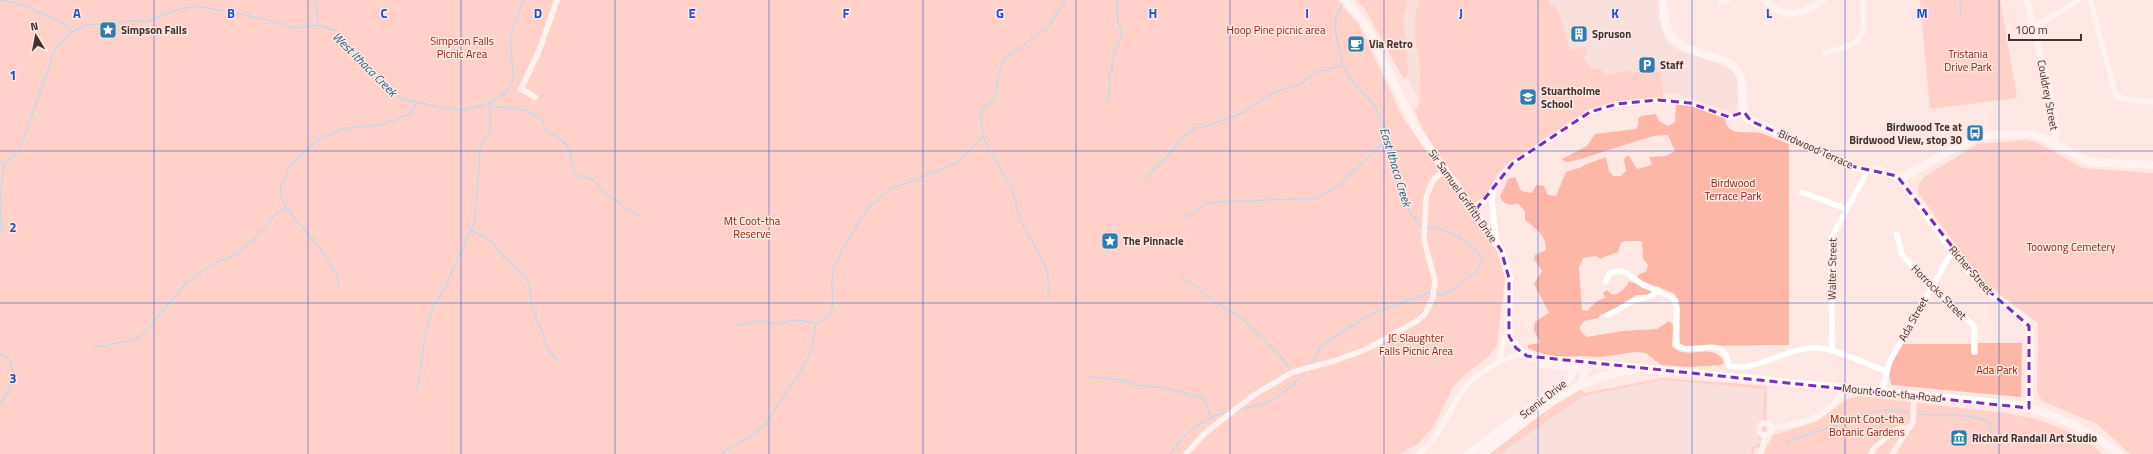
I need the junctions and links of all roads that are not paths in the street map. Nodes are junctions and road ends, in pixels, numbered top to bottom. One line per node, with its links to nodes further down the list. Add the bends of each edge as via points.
1 (557, 0): 14 (street, via 539,51 521,89)
2 (1663, 0): 16 (main road, via 1665,24 1674,41 1686,48 1728,62 1738,72 1742,81)
3 (1728, 0): 11 (street)
4 (1765, 0): 5 (street, via 1788,14 1804,12)
5 (1823, 0)
6 (1864, 0): 13 (street, via 1864,30 1860,39 1852,45)
7 (2027, 0): 12 (street, Couldrey Street)
8 (2079, 0): 12 (street)
9 (2090, 0): 15 (street, via 2116,95 2124,100)
10 (1347, 2): 20 (main road, Sir Samuel Griffith Drive, via 1369,32 1412,121)
11 (1721, 2)
12 (2033, 28): 17 (street, Couldrey Street, via 2048,86 2056,130)
13 (1825, 53)
14 (535, 97)
15 (2153, 102)
16 (1744, 112): 19 (main road, Birdwood Terrace, via 1748,119 1755,123); 22 (street, via 1729,116 1675,100 1617,104 1590,112 1513,163)
17 (2054, 143): 18 (main road, via 2090,162); 21 (main road, via 2039,136 2026,134 1981,136)
18 (2153, 165)
19 (1866, 170): 21 (main road, Birdwood Terrace, via 1893,174); 24 (street, Walter Street)
20 (1444, 171): 25 (main road, Sir Samuel Griffith Drive); 51 (street, via 1434,179 1426,199 1424,240 1434,276 1434,290 1424,314 1417,321 1367,349 1292,372 1237,408 1205,433)
21 (1900, 179): 28 (street, Richer Street)
22 (1495, 184): 25 (street); 27 (street, via 1492,198)
23 (1802, 192): 24 (street)
24 (1846, 209): 35 (street, Walter Street, via 1831,238)
25 (1474, 212): 27 (main road, Sir Samuel Griffith Drive)
26 (1897, 234): 30 (street, Horrocks Street, via 1902,255)
27 (1496, 242): 32 (main road, Sir Samuel Griffith Drive, via 1505,259 1509,278)
28 (1953, 250): 30 (street, Ada Street); 47 (street, Richer Street, via 1990,293 2029,326)
29 (1606, 281): 31 (street, via 1610,273 1622,272 1643,285)
30 (1931, 286): 36 (street, Horrocks Street, via 1974,326); 42 (street, Ada Street)
31 (1658, 290): 33 (street, via 1650,298 1634,300 1619,311); 35 (street, via 1673,298 1675,302 1676,344 1685,349 1722,350 1730,366 1747,366 1810,348)
32 (1508, 305): 34 (main road); 37 (main road, Sir Samuel Griffith Drive, via 1509,336)
33 (1607, 315)
34 (1504, 337): 37 (main road, via 1508,347); 38 (street, via 1501,356)
35 (1832, 351): 42 (street)
36 (1974, 352)
37 (1519, 354): 38 (street); 39 (main road)
38 (1496, 365): 52 (street, via 1476,376 1464,389 1438,435)
39 (1577, 365): 40 (main road, Mount Coot-tha Road); 41 (main road, Mount Coot-tha Road); 44 (main road, Scenic Drive, via 1584,374 1582,382); 53 (main road, Scenic Drive, via 1567,381)
40 (1636, 370): 41 (main road, Mount Coot-tha Road); 44 (main road, Scenic Drive, via 1613,374)
41 (1652, 370): 43 (main road, Mount Coot-tha Road)
42 (1886, 371): 45 (street, Ada Street)
43 (1844, 388): 45 (main road, Mount Coot-tha Road); 49 (street, via 1841,396 1817,417 1800,424)
44 (1569, 391): 54 (main road, Scenic Drive)
45 (1882, 392): 46 (main road, Mount Coot-tha Road)
46 (1914, 396): 47 (main road, Mount Coot-tha Road); 48 (street, via 1913,422)
47 (2029, 408): 58 (main road, Mount Coot-tha Road, via 2077,425)
48 (1910, 427): 56 (street, via 1897,429); 57 (street)
49 (1772, 428): 50 (street, via 1771,432); 50 (street, via 1769,423 1761,424 1759,430)
50 (1765, 435): 55 (street)
51 (1186, 454)
52 (1419, 454)
53 (1468, 454)
54 (1483, 454)
55 (1761, 454)
56 (1870, 454)
57 (1892, 454)
58 (2119, 454)

